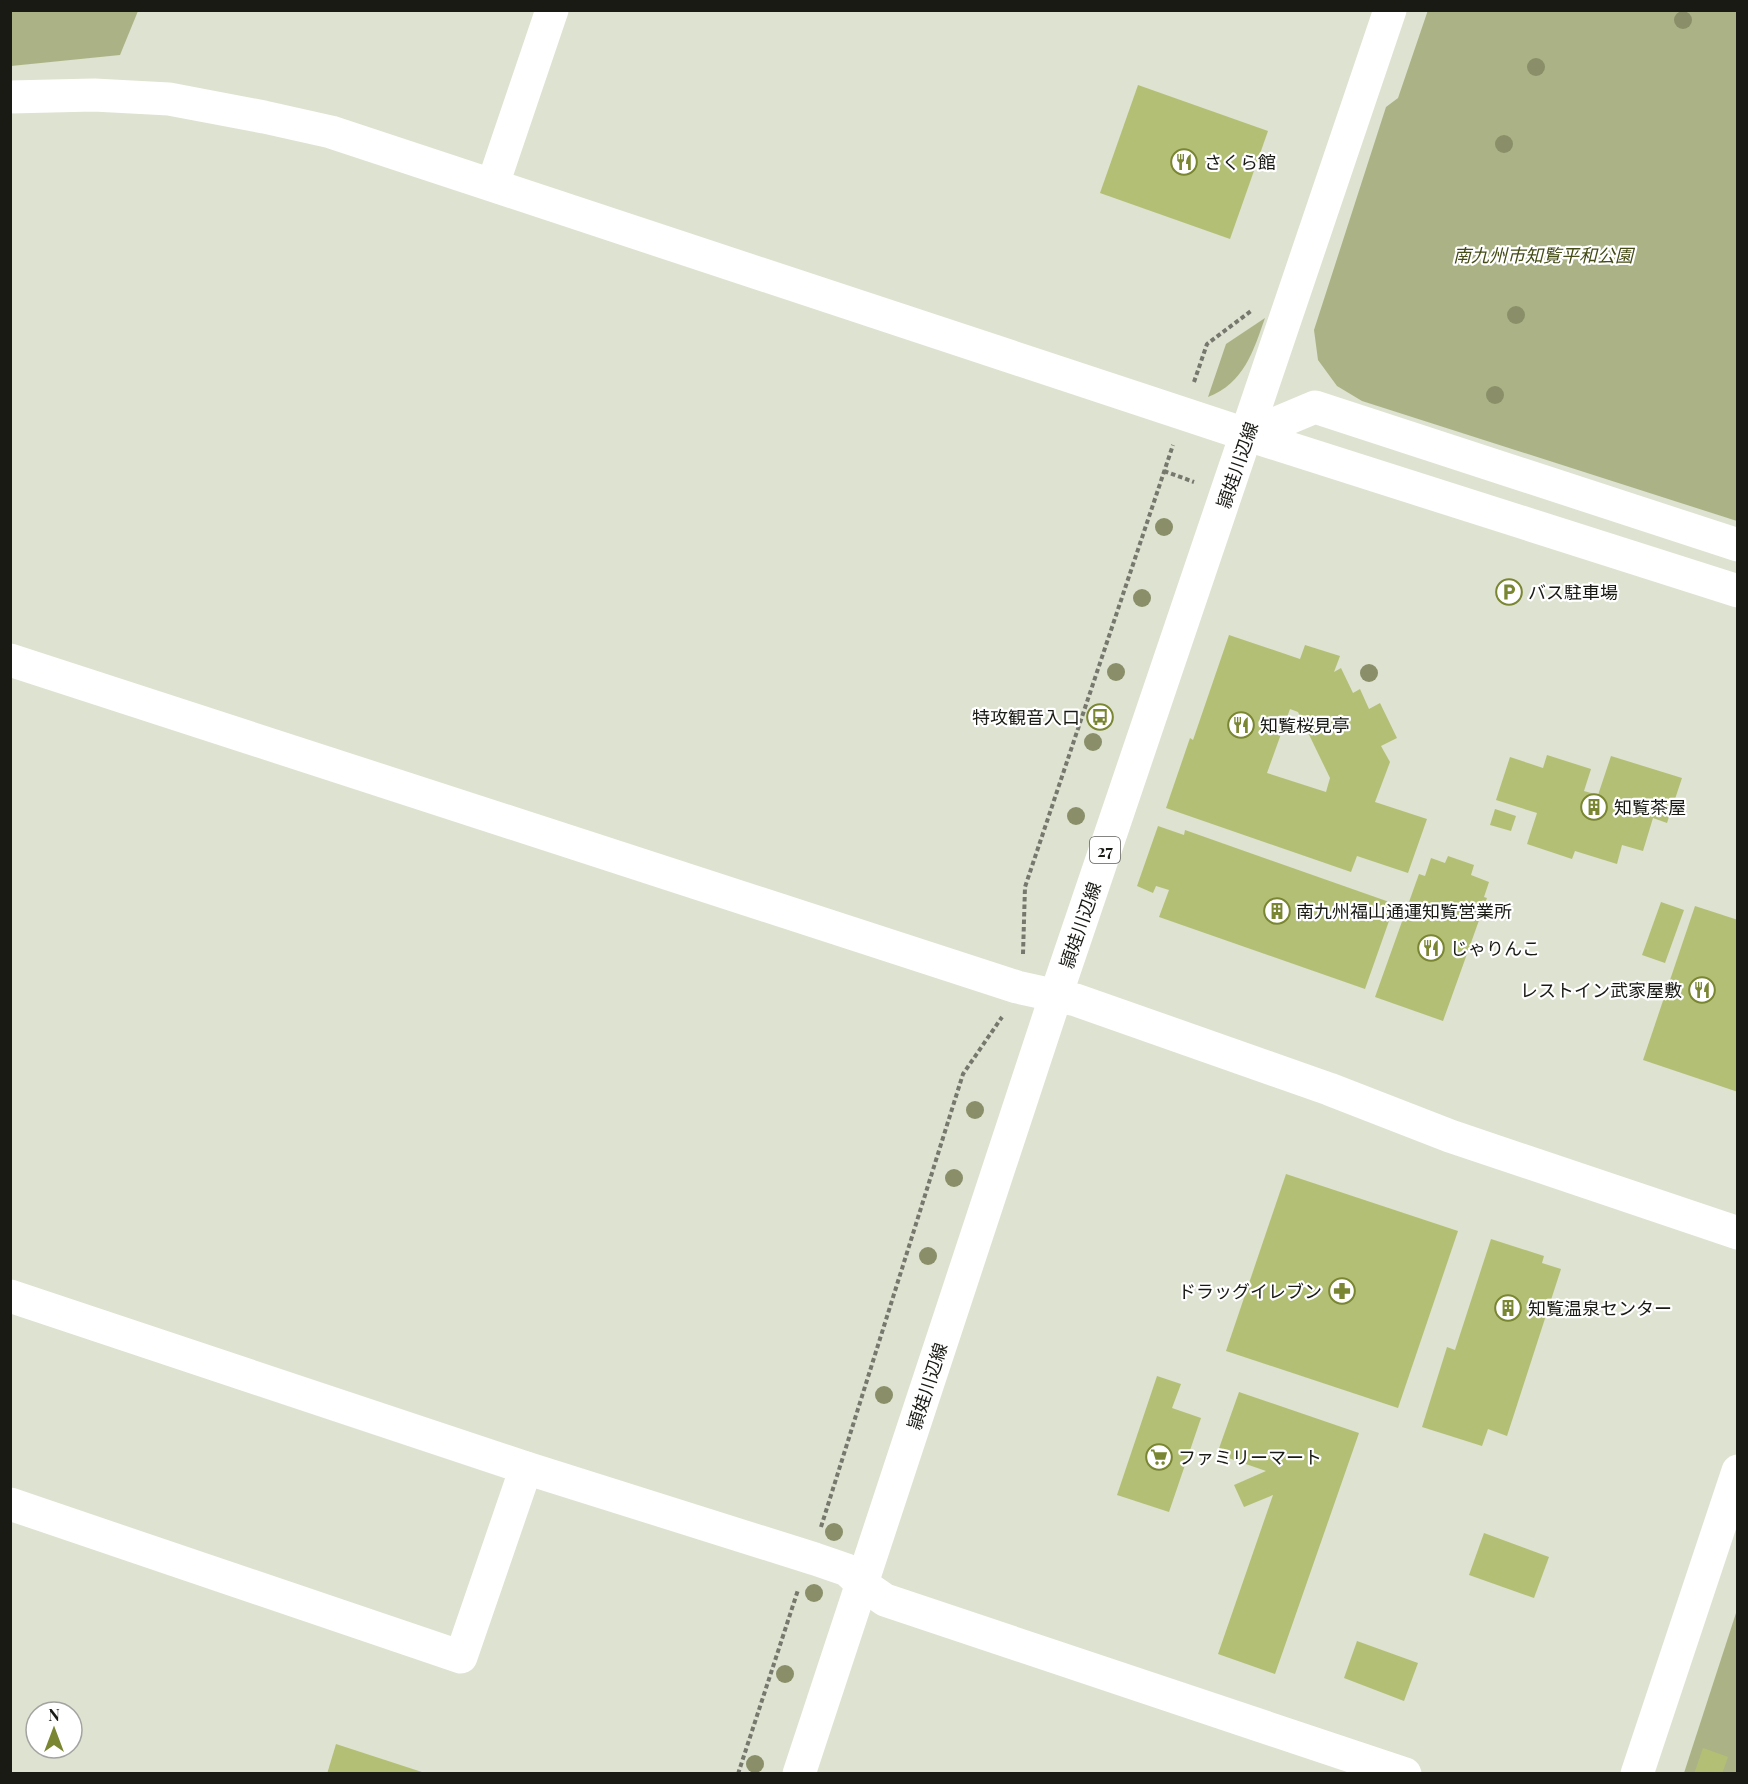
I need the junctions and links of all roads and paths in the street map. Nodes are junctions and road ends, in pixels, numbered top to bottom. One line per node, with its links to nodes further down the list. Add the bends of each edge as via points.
1 (552, 10): 4 (street)
2 (1390, 10): 7 (street, 頴娃川辺線 / 27)
3 (10, 97): 4 (street, via 94,95 169,99 330,132)
4 (493, 184): 7 (street)
5 (1254, 308): 6 (path, via 1207,344)
6 (1192, 387)
7 (1248, 435): 11 (street, via 1315,407); 12 (street); 15 (street, 頴娃川辺線 / 27)
8 (1175, 441): 9 (path)
9 (1164, 471): 10 (path); 14 (path, via 1025,887 1022,969)
10 (1196, 483)
11 (1737, 545)
12 (1737, 591)
13 (10, 660): 14 (street)
14 (1017, 987): 15 (street); 21 (path, via 1009,1007 963,1074 822,1521)
15 (1056, 995): 16 (street, via 1329,1089 1450,1136); 22 (street, 頴娃川辺線 / 27)
16 (1737, 1233)
17 (10, 1296): 18 (street)
18 (526, 1468): 20 (street, via 461,1657); 21 (street)
19 (1737, 1471): 26 (street)
20 (10, 1504)
21 (815, 1559): 22 (street, via 847,1570); 23 (path, via 798,1590)
22 (862, 1584): 24 (street, 頴娃川辺線 / 27); 25 (street, via 885,1600)
23 (738, 1773)
24 (799, 1773)
25 (1406, 1773)
26 (1637, 1773)

